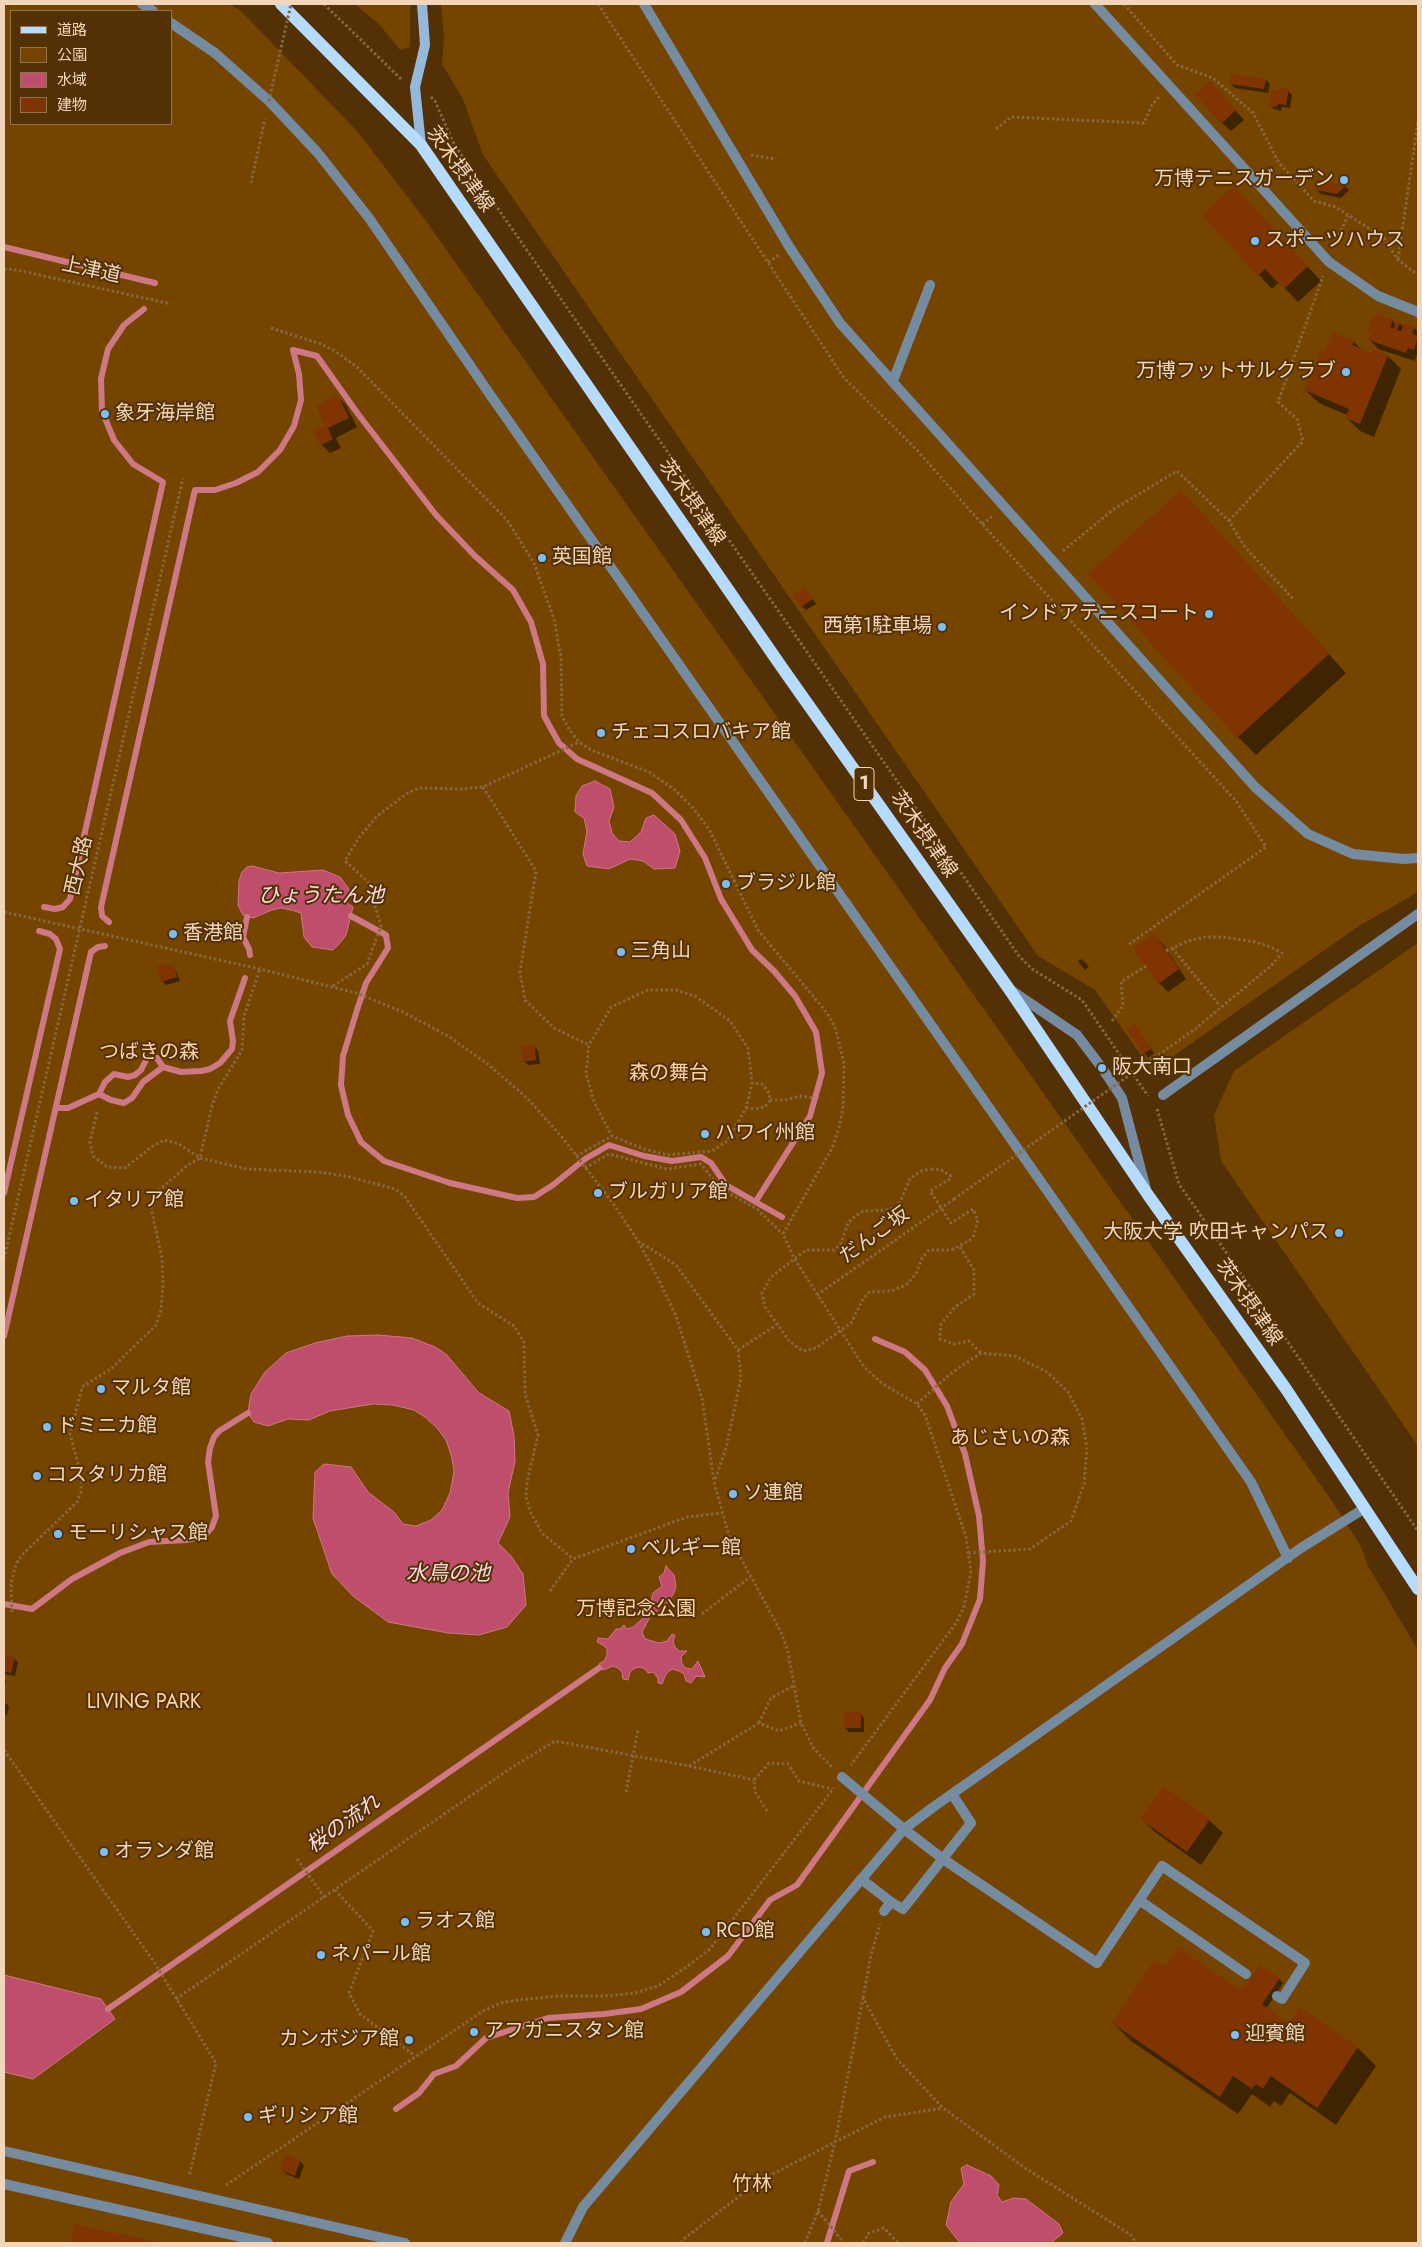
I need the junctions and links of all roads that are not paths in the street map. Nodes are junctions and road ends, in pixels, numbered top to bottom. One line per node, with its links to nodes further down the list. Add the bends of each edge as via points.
1 (280, 4): 6 (main road, 茨木摂津線 / 1)
2 (422, 4): 6 (main road, via 424,45 414,87)
3 (644, 4): 9 (lane, via 790,248 840,323)
4 (1095, 4): 8 (lane, via 1329,262 1378,296)
5 (172, 24): 16 (lane, via 215,53 269,101 317,152 369,218 1251,1482)
6 (421, 145): 12 (main road, 茨木摂津線 / 1, via 783,669)
7 (930, 285): 9 (lane)
8 (1418, 312)
9 (892, 380): 10 (lane, via 1255,787 1308,834 1353,854)
10 (1418, 858)
11 (1418, 914): 13 (lane)
12 (1009, 989): 14 (main road, 茨木摂津線 / 1); 14 (lane, via 1077,1035 1102,1068 1122,1098)
13 (1163, 1095)
14 (1148, 1195): 15 (main road, 茨木摂津線 / 1, via 1286,1389)
15 (1365, 1508): 16 (lane); 17 (main road, 茨木摂津線 / 1)
16 (1288, 1558): 19 (lane)
17 (1418, 1589)
18 (842, 1777): 20 (lane)
19 (952, 1794): 20 (lane); 21 (lane, via 971,1822)
20 (904, 1829): 21 (lane); 22 (lane)
21 (942, 1859): 23 (lane, via 1097,1963); 24 (lane, via 903,1909)
22 (861, 1879): 24 (lane); 32 (lane, via 583,2207)
23 (1139, 1900): 26 (lane); 27 (lane, via 1162,1866 1305,1963 1282,1999)
24 (890, 1902): 25 (lane)
25 (884, 1912)
26 (1246, 1974)
27 (1277, 1996)
28 (4, 2151): 31 (lane)
29 (4, 2184): 30 (lane)
30 (268, 2243)
31 (405, 2243)
32 (566, 2243)

